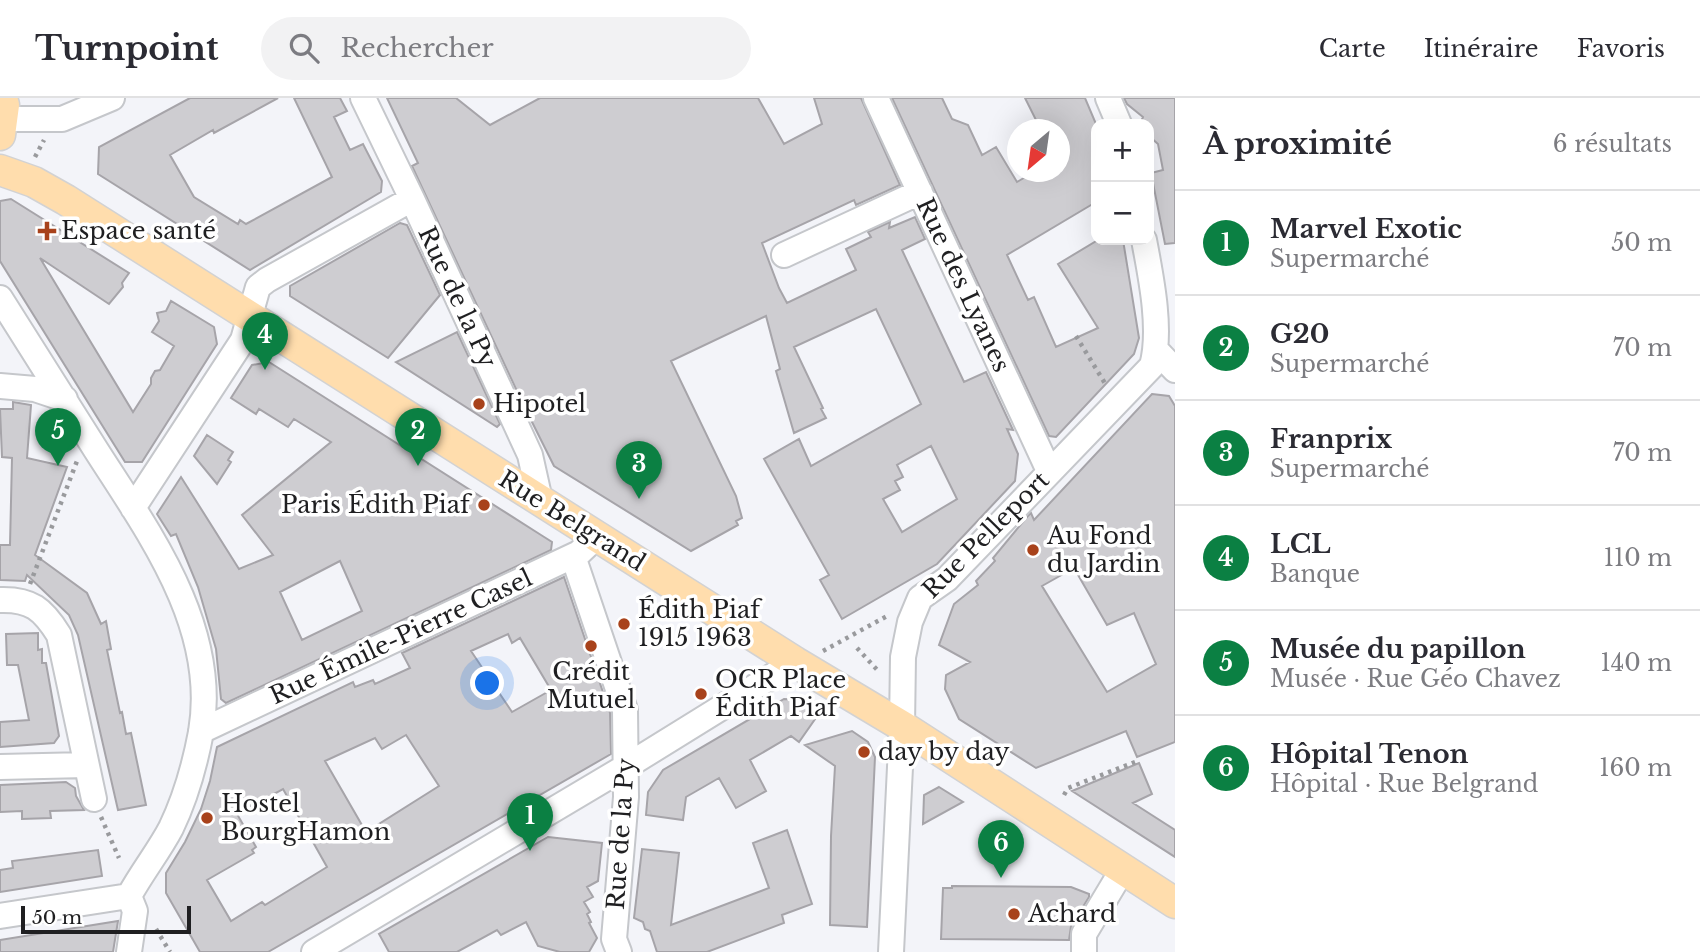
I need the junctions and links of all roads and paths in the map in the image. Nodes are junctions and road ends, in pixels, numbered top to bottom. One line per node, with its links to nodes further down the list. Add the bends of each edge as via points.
1 (363, 98): 9 (street, Rue de la Py)
2 (876, 98): 8 (street, Rue des Lyanes)
3 (1108, 98): 6 (street)
4 (102, 99): 5 (street, via 62,119)
5 (1, 117)
6 (1117, 119)
7 (0, 170): 14 (main road, Rue Belgrand, via 66,200)
8 (920, 192): 11 (street); 22 (street, Rue des Lyanes)
9 (412, 199): 14 (street, via 267,280 258,287); 23 (street, Rue de la Py, via 530,455)
10 (1146, 245): 12 (street)
11 (784, 256)
12 (1164, 294): 16 (street)
13 (0, 298): 19 (street)
14 (250, 317): 23 (main road, Rue Belgrand); 24 (street, via 243,340)
15 (1076, 335): 20 (path)
16 (1156, 350): 17 (street); 20 (street, Rue Pelleport, via 1152,366)
17 (1175, 370)
18 (0, 386): 19 (street, via 35,389)
19 (65, 399): 24 (street)
20 (1117, 404): 22 (street, Rue Pelleport)
21 (79, 457): 28 (path)
22 (1049, 471): 27 (street, Rue Pelleport, via 947,579)
23 (540, 500): 25 (main road, Rue Belgrand)
24 (134, 508): 33 (street, via 191,620 201,666)
25 (597, 536): 26 (street, Rue Émile-Pierre Casel); 30 (main road, Rue Belgrand)
26 (573, 556): 33 (street, Rue Émile-Pierre Casel); 36 (street, Rue de la Py, via 625,710)
27 (920, 598): 30 (path, via 846,640); 32 (street, Rue Pelleport, via 903,657)
28 (12, 600): 35 (street, via 50,620 60,635)
29 (857, 648): 31 (path)
30 (795, 662): 32 (main road, Rue Belgrand); 36 (street)
31 (885, 679)
32 (902, 726): 41 (main road, Rue Belgrand); 50 (street, Rue Pelleport)
33 (201, 731): 42 (street, via 185,794)
34 (1135, 762): 38 (path, via 1068,788)
35 (86, 765): 37 (street); 39 (street)
36 (627, 766): 48 (street); 49 (street, Rue de la Py, via 614,939)
37 (0, 767)
38 (1064, 795)
39 (94, 799): 40 (path)
40 (119, 858)
41 (1123, 869): 43 (main road, Rue Belgrand); 51 (street, via 1084,934)
42 (129, 895): 44 (street); 46 (street, via 135,911)
43 (1175, 904)
44 (0, 916)
45 (150, 919): 47 (path)
46 (129, 952)
47 (170, 952)
48 (314, 952)
49 (619, 952)
50 (891, 952)
51 (1083, 952)

